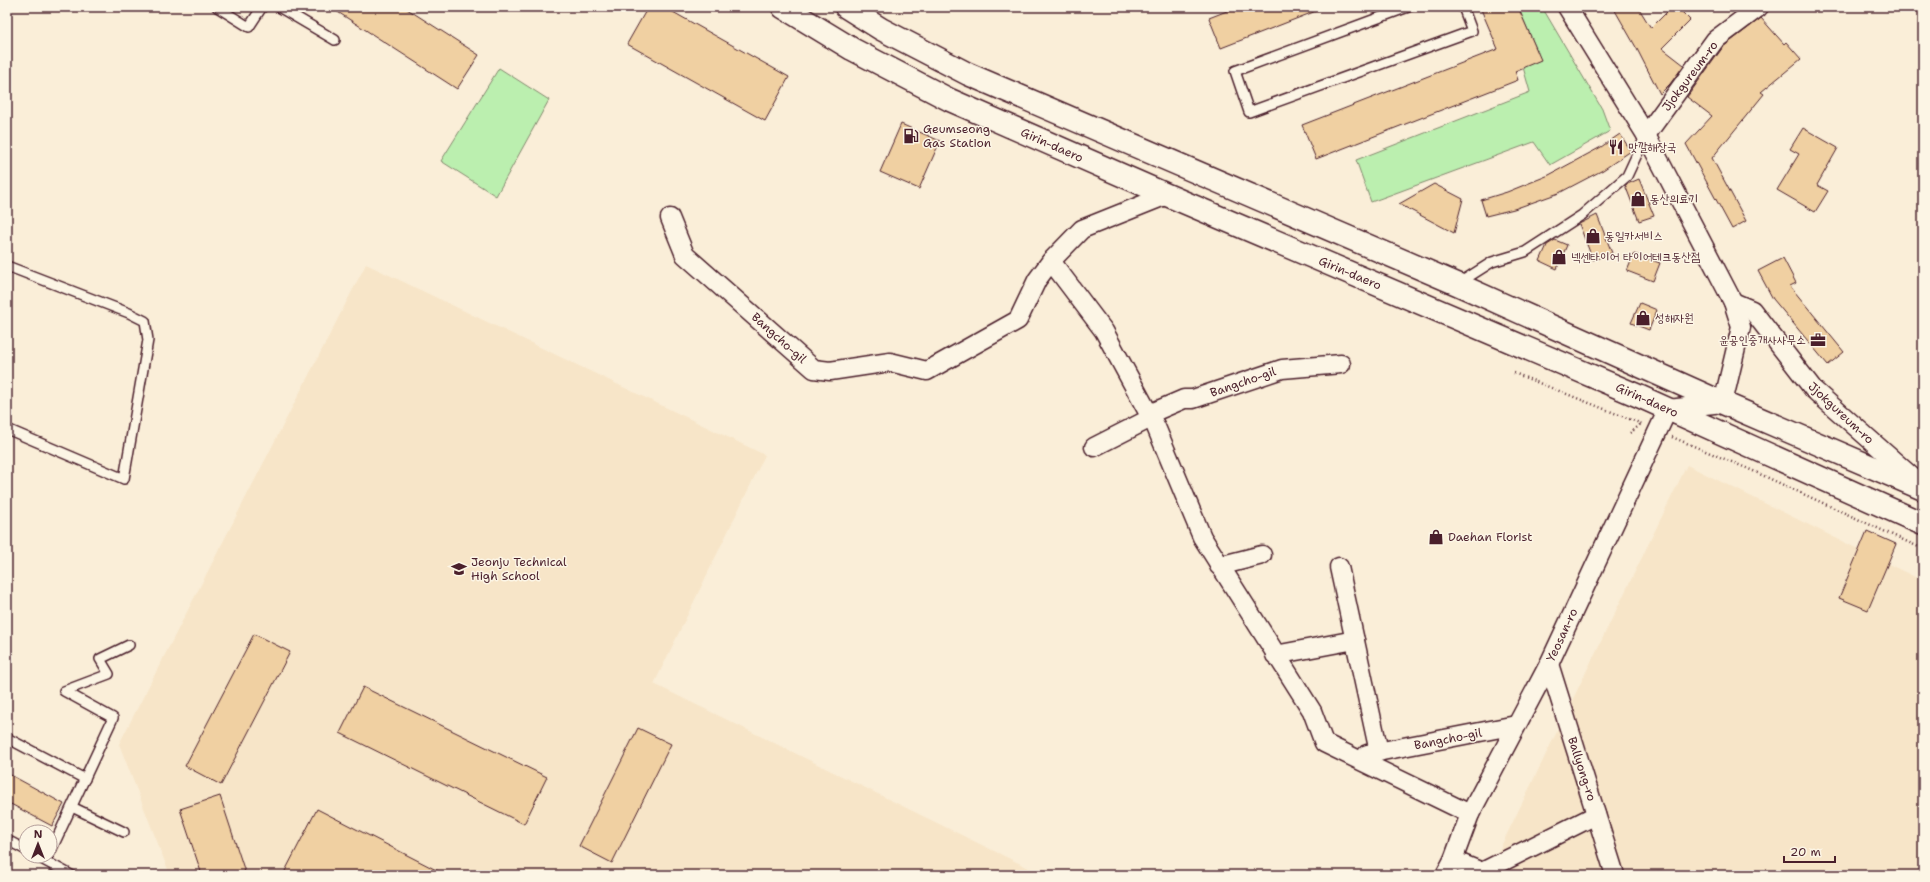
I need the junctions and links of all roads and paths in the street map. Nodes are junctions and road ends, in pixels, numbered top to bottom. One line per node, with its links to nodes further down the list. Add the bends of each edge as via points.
1 (217, 7): 2 (lane, via 249,27)
2 (262, 7)
3 (279, 7): 10 (lane)
4 (783, 7): 12 (street, Girin-daero, via 852,49 950,100)
5 (846, 7): 16 (street, via 881,29 968,74)
6 (1408, 7): 7 (lane, via 1235,71 1249,112 1472,31)
7 (1463, 7)
8 (1567, 7): 11 (street)
9 (1759, 7): 11 (street, Jjokgureum-ro, via 1715,40)
10 (335, 40)
11 (1646, 135): 16 (lane, Jjokgureum-ro, via 1627,176 1582,215 1525,252 1492,262); 17 (street)
12 (1167, 195): 14 (street, Bangcho-gil, via 1082,229); 21 (street, Girin-daero)
13 (670, 218): 14 (street, Bangcho-gil, via 685,255 814,369 830,371 890,362 927,371 1018,320 1037,280)
14 (1051, 261): 22 (street, via 1104,331)
15 (7, 266): 23 (lane, via 130,313 145,321 148,340 124,479)
16 (1457, 284): 20 (street)
17 (1733, 302): 20 (street, via 1741,327); 26 (street, Jjokgureum-ro, via 1752,310 1814,390)
18 (1340, 364): 22 (street, Bangcho-gil, via 1282,369 1193,399 1184,399)
19 (1514, 373): 24 (path)
20 (1723, 403): 21 (street); 26 (street)
21 (1668, 409): 24 (street, Yeosan-ro); 27 (street, Girin-daero)
22 (1150, 416): 25 (street, Bangcho-gil); 30 (street, via 1202,537)
23 (7, 429)
24 (1658, 431): 28 (path, via 1751,470); 35 (street, Yeosan-ro)
25 (1094, 447)
26 (1923, 488)
27 (1923, 524)
28 (1923, 549)
29 (1262, 554): 30 (street)
30 (1219, 566): 34 (street)
31 (1339, 567): 32 (street)
32 (1355, 640): 34 (street); 38 (street)
33 (129, 645): 40 (lane, via 100,659 109,674 64,691 113,718)
34 (1275, 655): 39 (street, via 1312,711 1324,743)
35 (1549, 664): 36 (street, Yeosan-ro); 43 (street, Ballyong-ro)
36 (1516, 725): 38 (street, Bangcho-gil); 42 (street, Yeosan-ro)
37 (7, 738): 40 (lane)
38 (1379, 752): 39 (street, Bangcho-gil)
39 (1353, 757): 42 (street)
40 (84, 779): 41 (lane)
41 (72, 807): 44 (lane); 45 (lane)
42 (1470, 814): 49 (street, Yeosan-ro)
43 (1596, 815): 49 (street, Yeosan-ro, via 1482,872); 51 (street, Ballyong-ro)
44 (124, 832)
45 (58, 836)
46 (7, 840): 47 (lane)
47 (18, 846)
48 (57, 864): 50 (lane)
49 (1449, 868)
50 (71, 875)
51 (1615, 875)

